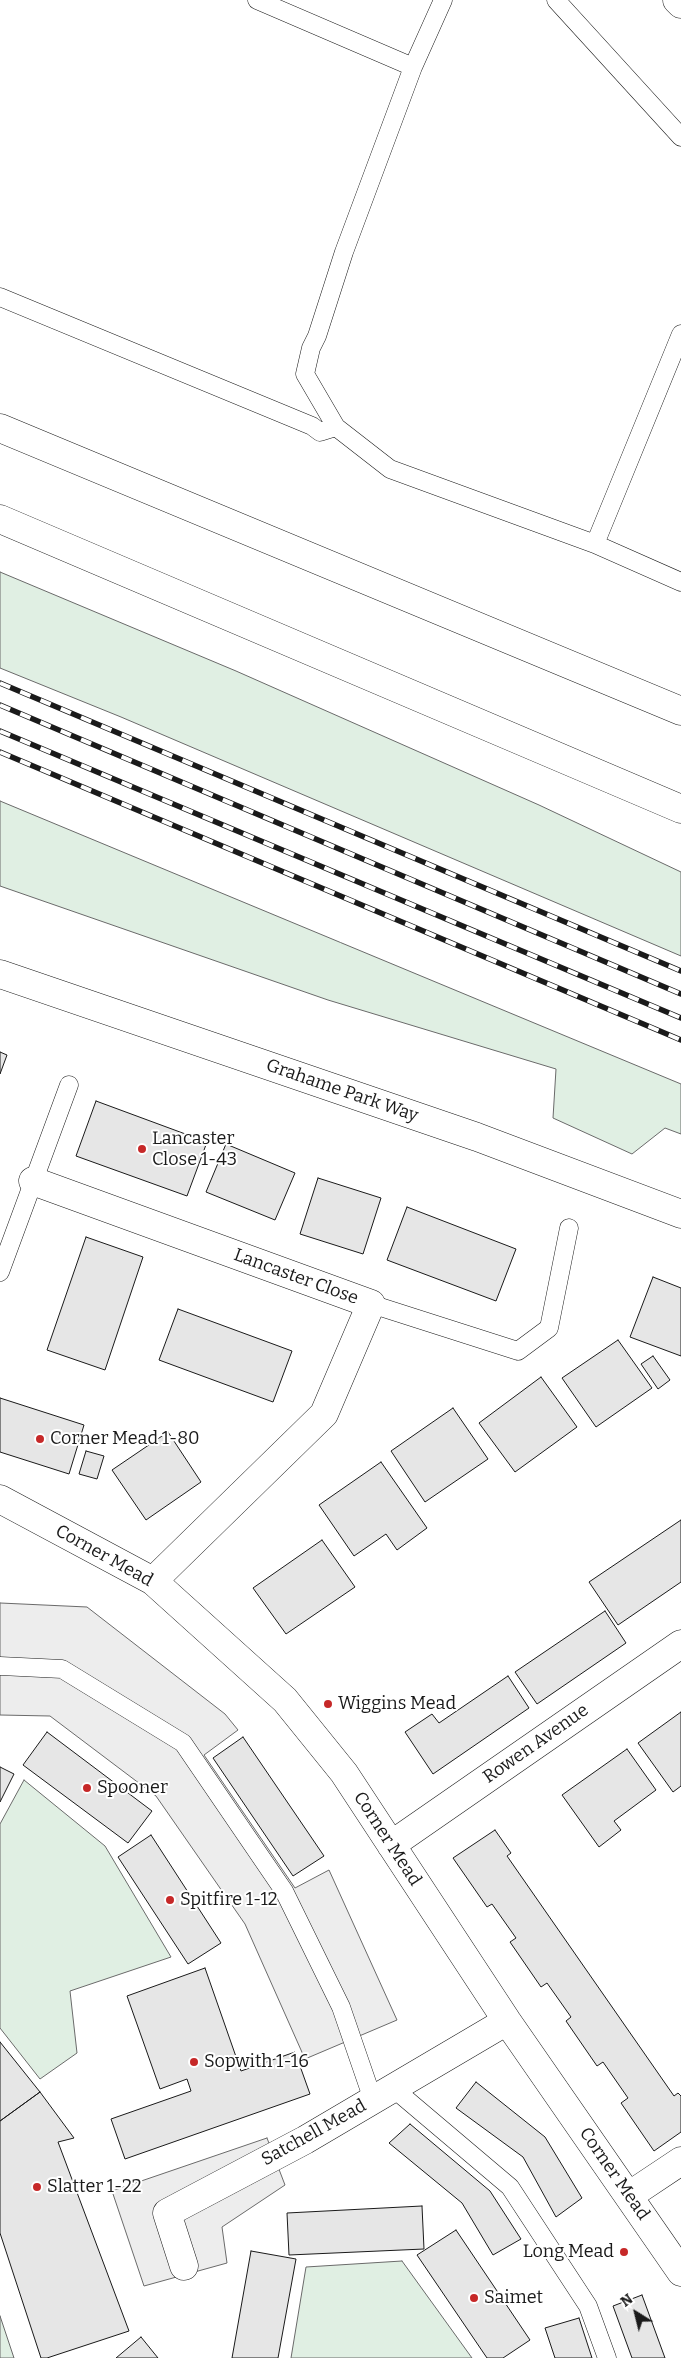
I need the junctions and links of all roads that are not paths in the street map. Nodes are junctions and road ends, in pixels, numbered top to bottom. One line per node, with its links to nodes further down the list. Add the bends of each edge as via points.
1 (257, 0): 6 (lane)
2 (442, 0): 6 (lane)
3 (556, 0): 7 (lane)
4 (677, 0): 5 (main road)
5 (681, 4)
6 (414, 67): 10 (lane, via 344,252 306,374)
7 (681, 137)
8 (0, 297): 10 (lane, via 320,432)
9 (681, 334): 13 (lane)
10 (336, 427): 13 (lane, via 390,469)
11 (0, 428): 15 (main road)
12 (0, 519): 16 (main road)
13 (595, 544): 14 (lane)
14 (681, 582)
15 (681, 711)
16 (681, 809)
17 (0, 974): 20 (main road, Grahame Park Way, via 477,1137)
18 (69, 1085): 19 (lane)
19 (33, 1181): 22 (lane); 23 (main road, Lancaster Close)
20 (681, 1214)
21 (569, 1228): 23 (lane, via 550,1328 518,1351)
22 (0, 1272)
23 (371, 1304): 25 (main road, Lancaster Close, via 324,1414)
24 (0, 1499): 25 (main road, Corner Mead)
25 (154, 1581): 28 (main road, Corner Mead, via 285,1700 344,1773)
26 (681, 1644): 28 (main road, Rowen Avenue)
27 (0, 1666): 30 (lane, via 62,1669 183,1743 284,1890)
28 (391, 1844): 29 (main road, Corner Mead)
29 (507, 2021): 30 (main road, Satchell Mead); 32 (main road, Corner Mead)
30 (383, 2094): 33 (main road, Satchell Mead, via 305,2140 166,2213); 35 (lane, via 510,2187 588,2306)
31 (681, 2160): 32 (main road)
32 (630, 2195): 34 (main road, Corner Mead)
33 (184, 2266)
34 (681, 2272)
35 (607, 2358)

